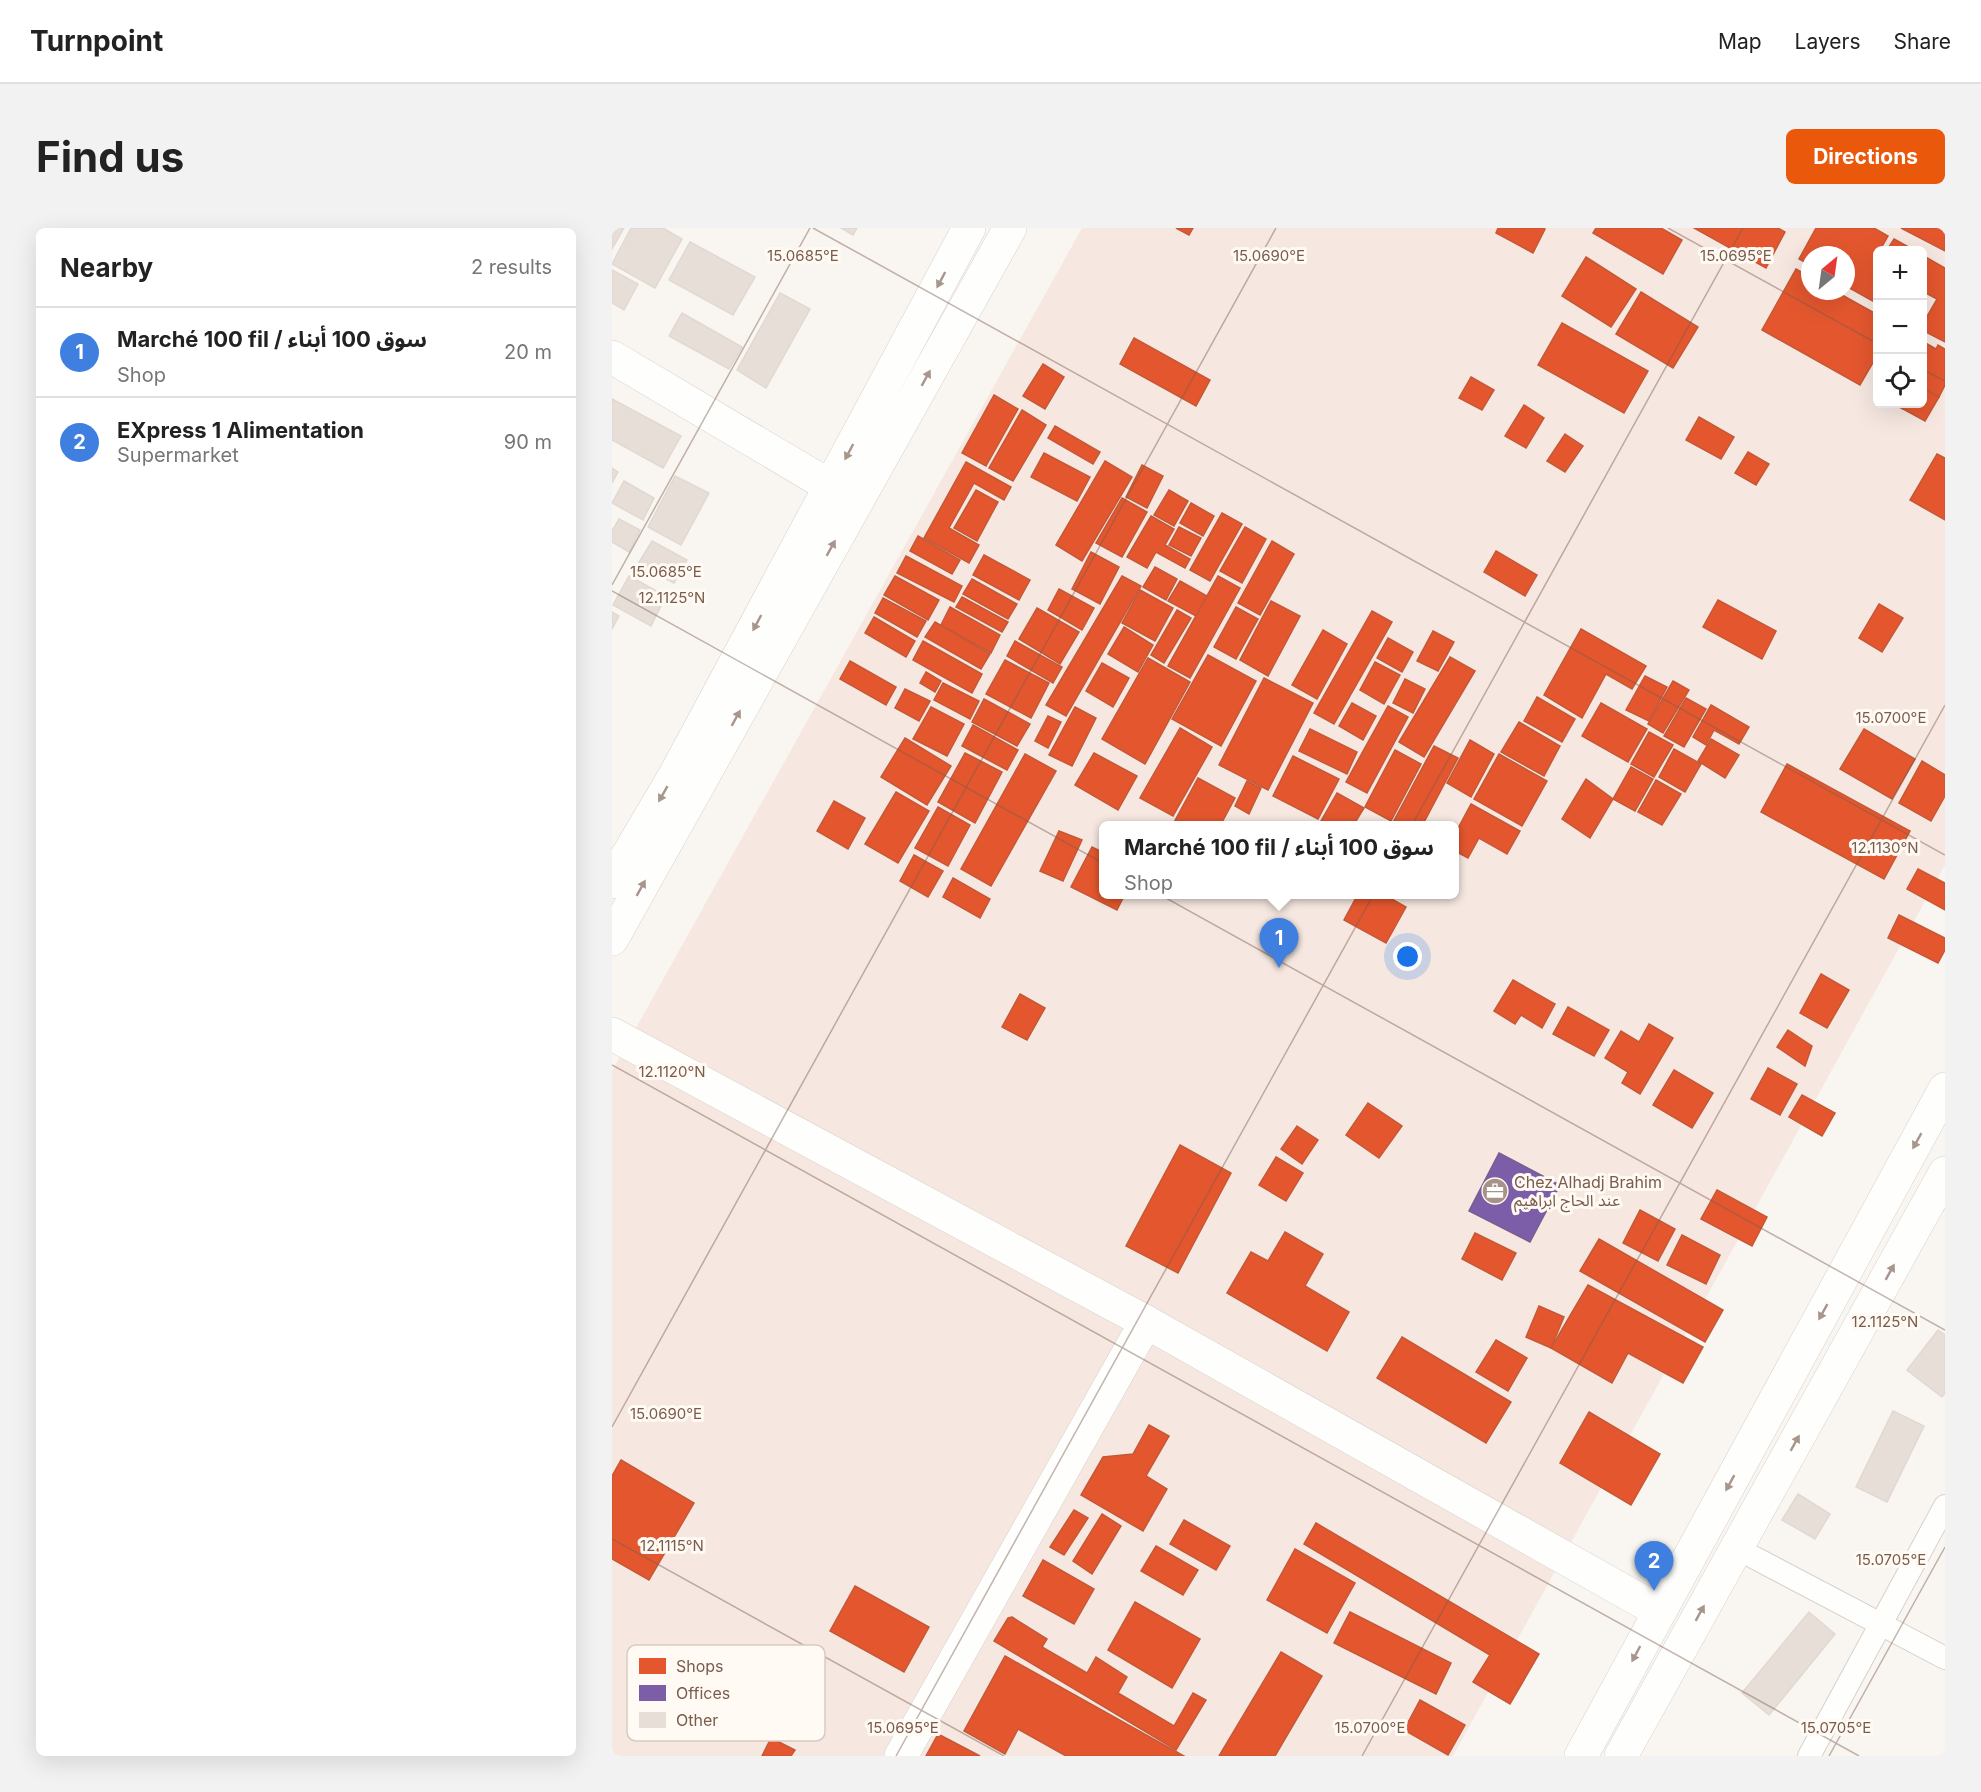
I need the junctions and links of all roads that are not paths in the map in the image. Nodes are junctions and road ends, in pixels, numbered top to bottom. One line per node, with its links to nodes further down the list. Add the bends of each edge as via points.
1 (969, 228): 4 (street, one-way to 4)
2 (1010, 228): 4 (street, one-way to 2)
3 (612, 357): 4 (street)
4 (844, 494): 5 (street, one-way to 5); 6 (street, one-way to 4)
5 (612, 882)
6 (612, 939)
7 (612, 1034): 10 (street)
8 (1945, 1089): 13 (street, one-way to 13)
9 (1945, 1173): 12 (street, one-way to 9)
10 (1146, 1322): 13 (street); 16 (street)
11 (1945, 1506): 14 (lane)
12 (1736, 1548): 14 (lane); 18 (street, one-way to 12)
13 (1659, 1611): 17 (street, one-way to 17)
14 (1880, 1623): 15 (lane); 19 (lane)
15 (1945, 1658)
16 (902, 1756)
17 (1581, 1756)
18 (1621, 1756)
19 (1809, 1756)

